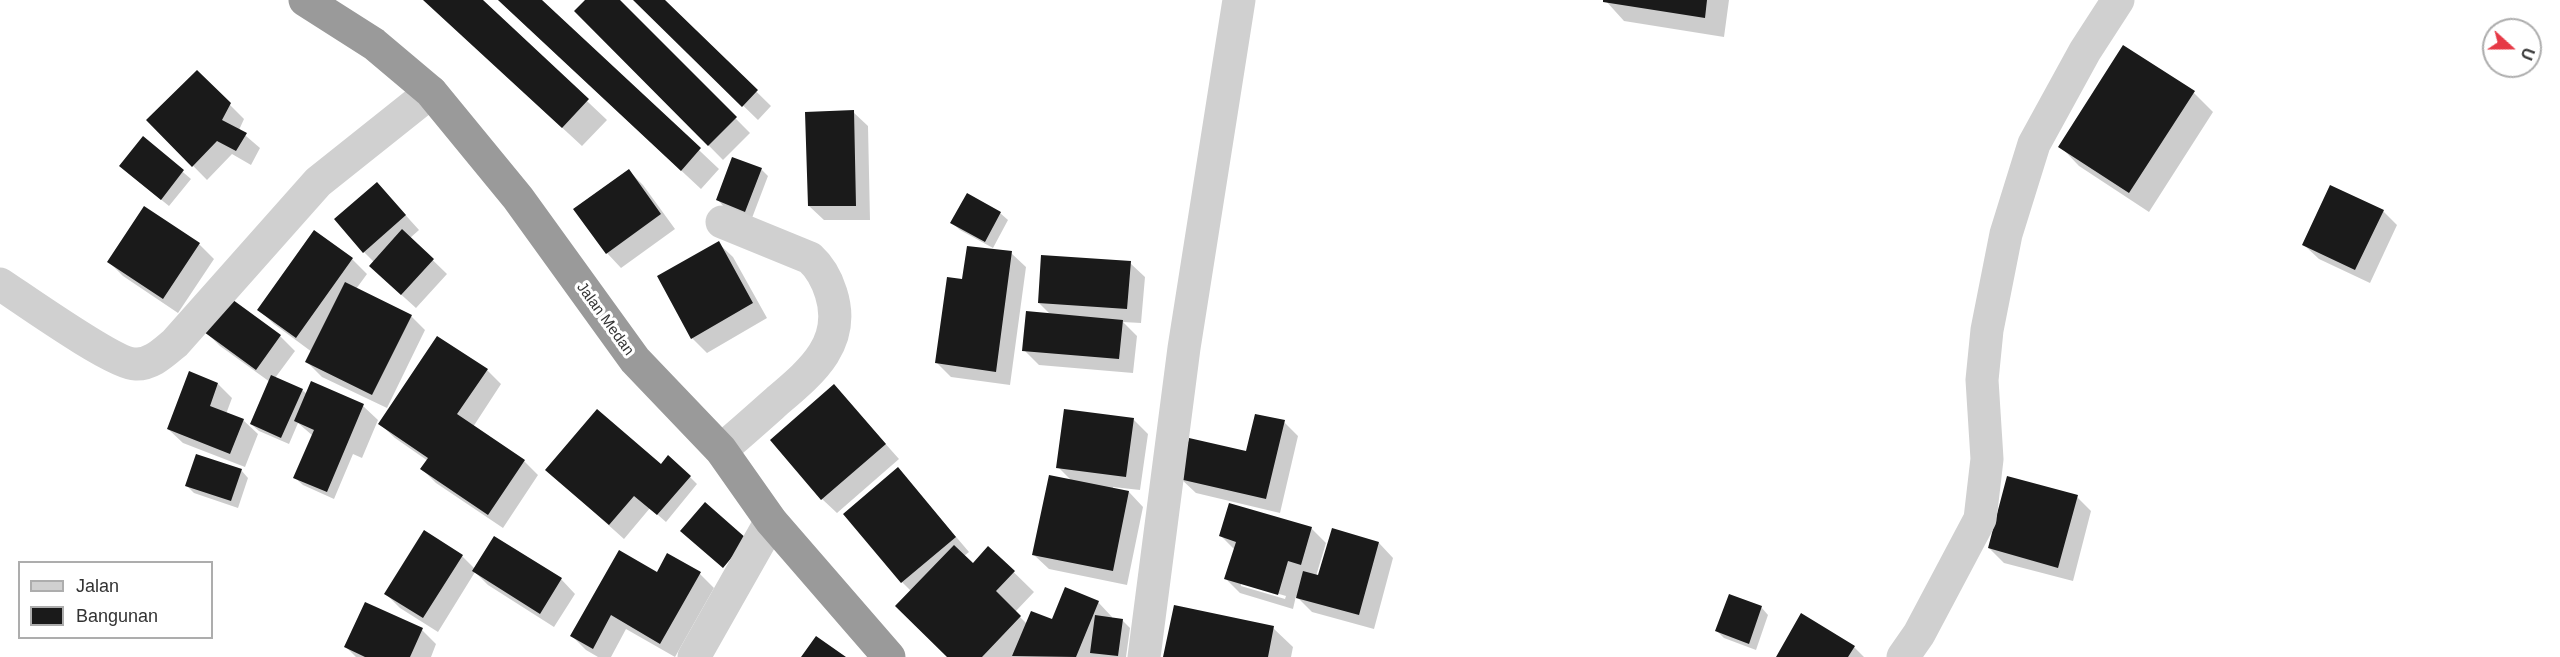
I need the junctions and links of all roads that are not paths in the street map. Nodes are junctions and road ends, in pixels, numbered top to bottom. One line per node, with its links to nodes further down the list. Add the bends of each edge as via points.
1 (305, 0): 4 (highway, Jalan Medan, via 374,44)
2 (1239, 0): 11 (street, via 1184,348)
3 (2118, 0): 12 (street, via 2034,144 2006,234 1987,330 1983,380 1988,459 1980,519)
4 (431, 92): 6 (street, via 318,182 175,343 153,360 135,364 110,355); 7 (highway, Jalan Medan, via 518,198 634,360)
5 (722, 222): 7 (street, via 817,264 827,280 836,320 826,350 814,369)
6 (0, 284)
7 (721, 450): 8 (highway, Jalan Medan)
8 (771, 521): 9 (street); 10 (highway, Jalan Medan)
9 (694, 657)
10 (889, 657)
11 (1144, 657)
12 (1903, 657)

